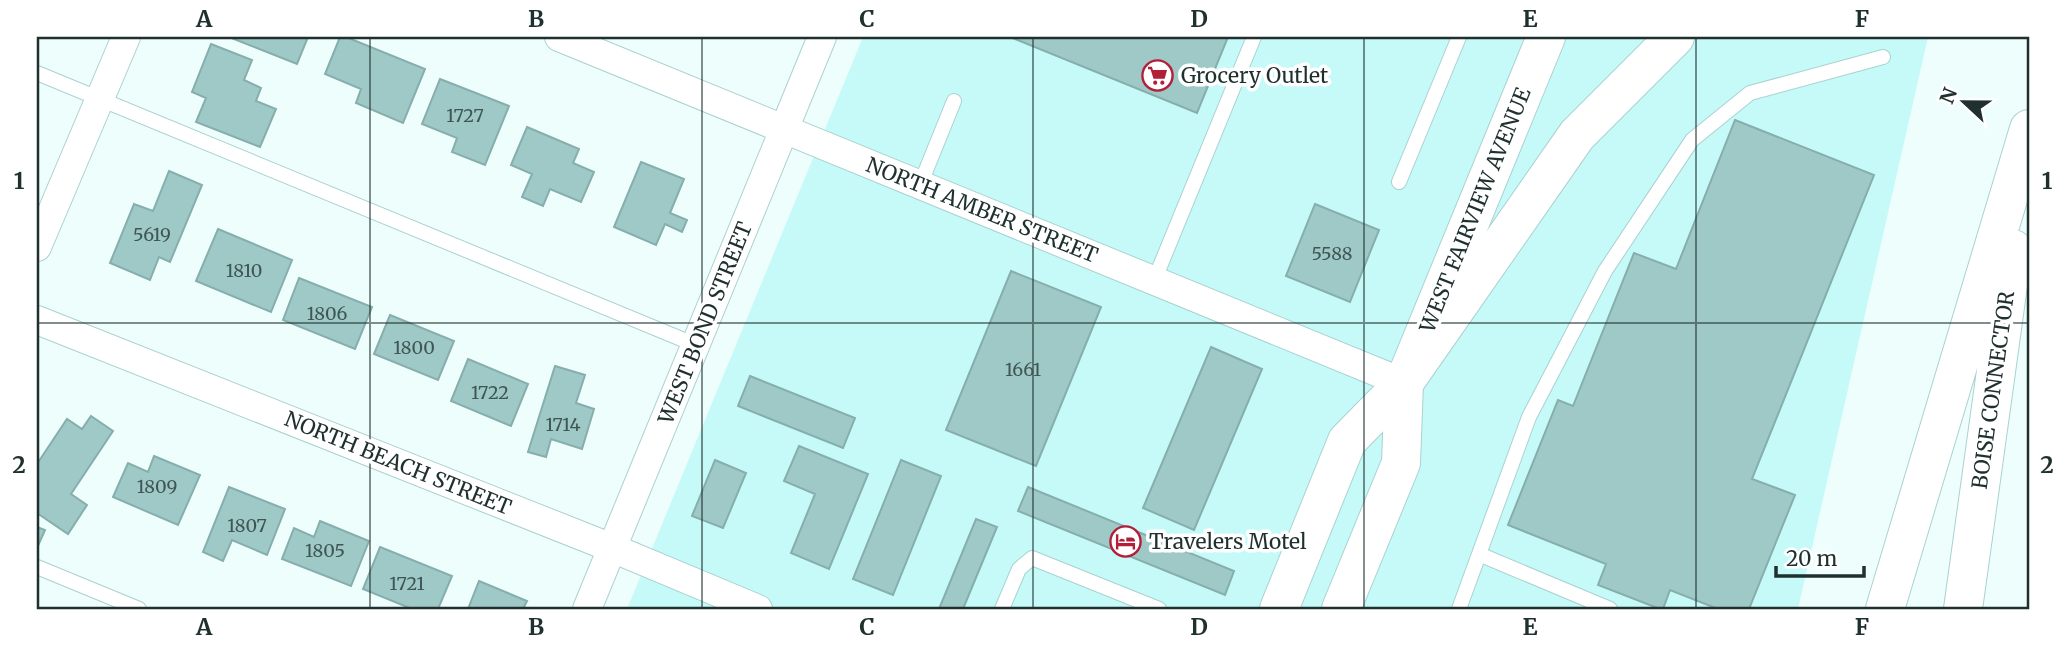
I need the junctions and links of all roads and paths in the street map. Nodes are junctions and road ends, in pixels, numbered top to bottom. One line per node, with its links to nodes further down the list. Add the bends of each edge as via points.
1 (127, 37): 10 (street)
2 (559, 37): 12 (street, NORTH AMBER STREET)
3 (822, 37): 12 (street, WEST BOND STREET)
4 (1254, 37): 17 (lane)
5 (1459, 37): 14 (lane)
6 (1546, 37): 20 (main road, WEST FAIRVIEW AVENUE)
7 (1675, 37): 20 (main road, via 1577,135)
8 (1883, 57): 22 (lane, via 1750,93 1692,140 1605,271 1529,417)
9 (37, 73): 10 (lane)
10 (100, 100): 16 (street); 19 (lane)
11 (954, 101): 15 (lane)
12 (784, 129): 15 (street, NORTH AMBER STREET); 19 (street, WEST BOND STREET)
13 (2029, 129): 33 (main road); 34 (main road, BOISE CONNECTOR)
14 (1399, 182)
15 (920, 185): 17 (street, NORTH AMBER STREET)
16 (37, 247)
17 (1154, 281): 20 (street, NORTH AMBER STREET)
18 (37, 320): 21 (street, NORTH BEACH STREET)
19 (696, 345): 21 (street, WEST BOND STREET)
20 (1404, 383): 29 (main road, WEST FAIRVIEW AVENUE, via 1347,440); 30 (main road, WEST FAIRVIEW AVENUE, via 1401,463)
21 (612, 548): 25 (street, WEST BOND STREET); 26 (street, NORTH BEACH STREET)
22 (1481, 555): 31 (lane); 32 (lane)
23 (37, 567): 24 (lane)
24 (139, 609)
25 (587, 609)
26 (758, 609)
27 (1002, 609): 28 (lane, via 1019,569 1032,558)
28 (1159, 609)
29 (1279, 609)
30 (1342, 609)
31 (1459, 609)
32 (1610, 609)
33 (1885, 609)
34 (1963, 609)

